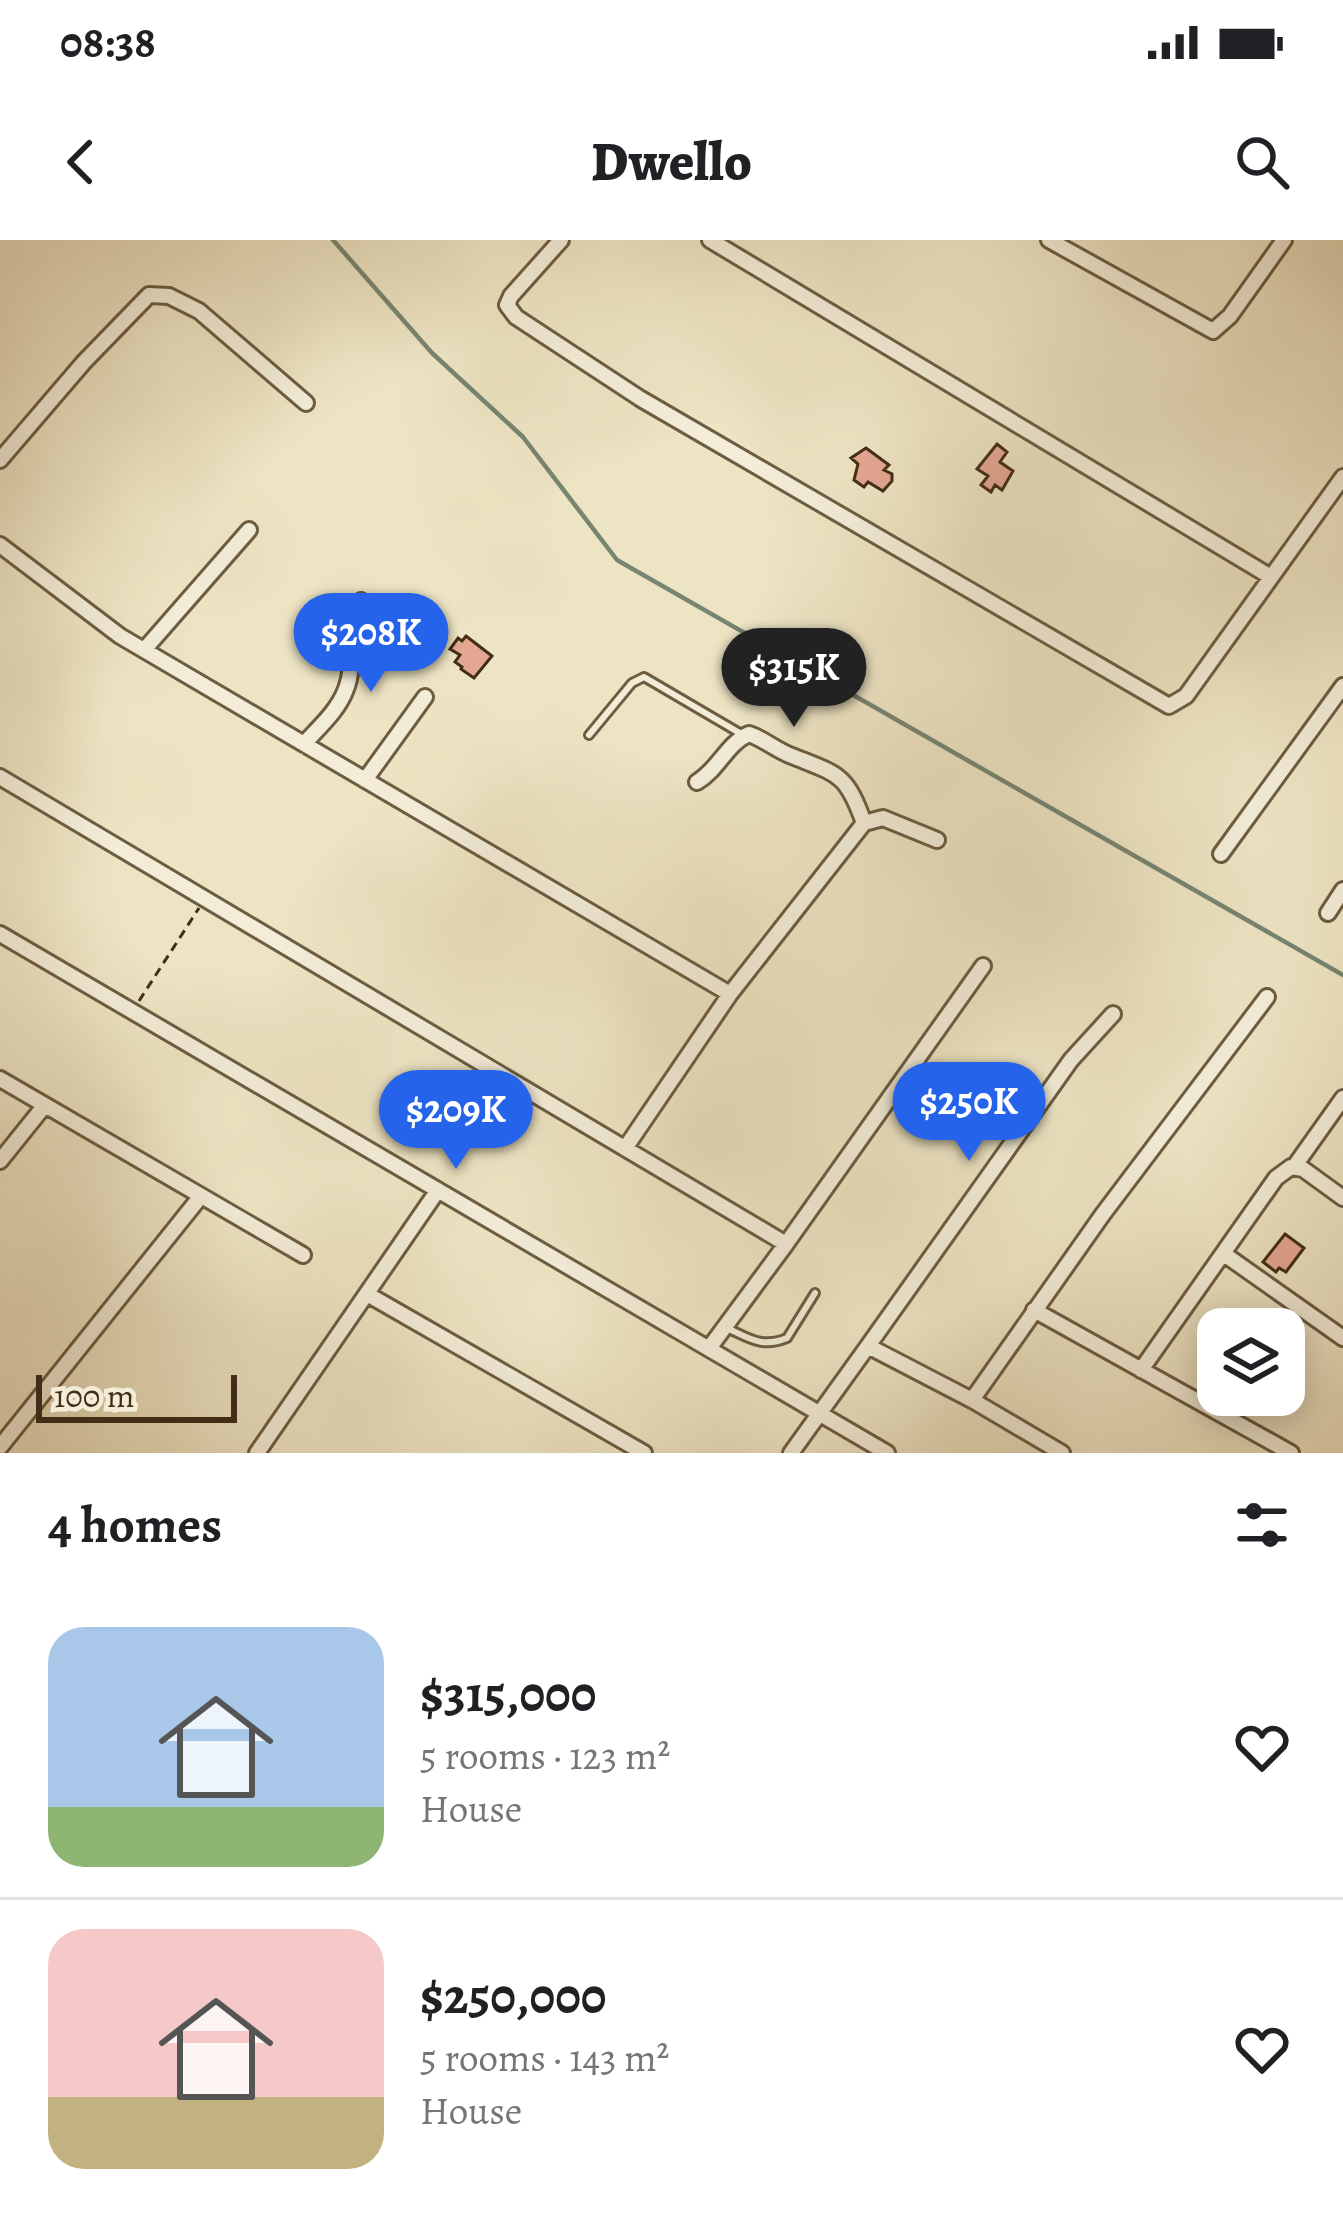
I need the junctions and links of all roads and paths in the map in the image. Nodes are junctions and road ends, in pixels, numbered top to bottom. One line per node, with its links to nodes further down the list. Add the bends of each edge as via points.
1 (561, 240): 10 (street, via 511,296 516,316 1156,701 1169,706 1186,696)
2 (710, 240): 10 (street)
3 (1048, 240): 4 (street, via 1213,331)
4 (1284, 240)
5 (307, 404): 6 (street, via 199,311 149,295)
6 (0, 460)
7 (1343, 477): 10 (street)
8 (249, 530): 12 (street)
9 (0, 545): 12 (street)
10 (1271, 577)
11 (361, 602): 17 (street, via 347,688)
12 (144, 650): 17 (street)
13 (1343, 686): 23 (street)
14 (425, 697): 19 (street)
15 (590, 735): 16 (lane, via 644,677)
16 (743, 735): 20 (street); 21 (street, via 836,772)
17 (304, 744): 19 (street)
18 (0, 777): 25 (street)
19 (365, 780): 29 (street)
20 (698, 782)
21 (864, 823): 22 (street, via 883,818); 29 (street)
22 (937, 840)
23 (1221, 854)
24 (1343, 890): 26 (street)
25 (204, 902): 31 (path); 36 (street)
26 (1328, 913)
27 (0, 934): 31 (street)
28 (983, 966): 42 (street)
29 (730, 994): 36 (street)
30 (1267, 997): 47 (street)
31 (132, 1012): 39 (street)
32 (1113, 1013): 50 (street)
33 (0, 1079): 35 (street)
34 (1343, 1098): 38 (street)
35 (45, 1105): 37 (street); 40 (street)
36 (626, 1147): 42 (street)
37 (0, 1161)
38 (1294, 1167): 41 (street); 43 (street, via 1276,1178)
39 (438, 1190): 46 (street); 51 (street)
40 (201, 1196): 44 (street); 55 (street)
41 (1343, 1198)
42 (786, 1244): 48 (street)
43 (1224, 1254): 49 (street); 52 (street)
44 (303, 1256)
45 (815, 1293): 48 (lane, via 787,1338 758,1343)
46 (367, 1294): 56 (street); 57 (street)
47 (1034, 1310): 52 (street); 53 (street)
48 (725, 1327): 51 (street)
49 (1343, 1338)
50 (868, 1346): 53 (street); 54 (street)
51 (710, 1347): 54 (street)
52 (1141, 1370): 61 (street)
53 (972, 1400): 60 (street)
54 (820, 1413): 58 (street); 59 (street)
55 (0, 1447)
56 (257, 1453)
57 (644, 1453)
58 (791, 1453)
59 (886, 1453)
60 (1062, 1453)
61 (1291, 1453)

